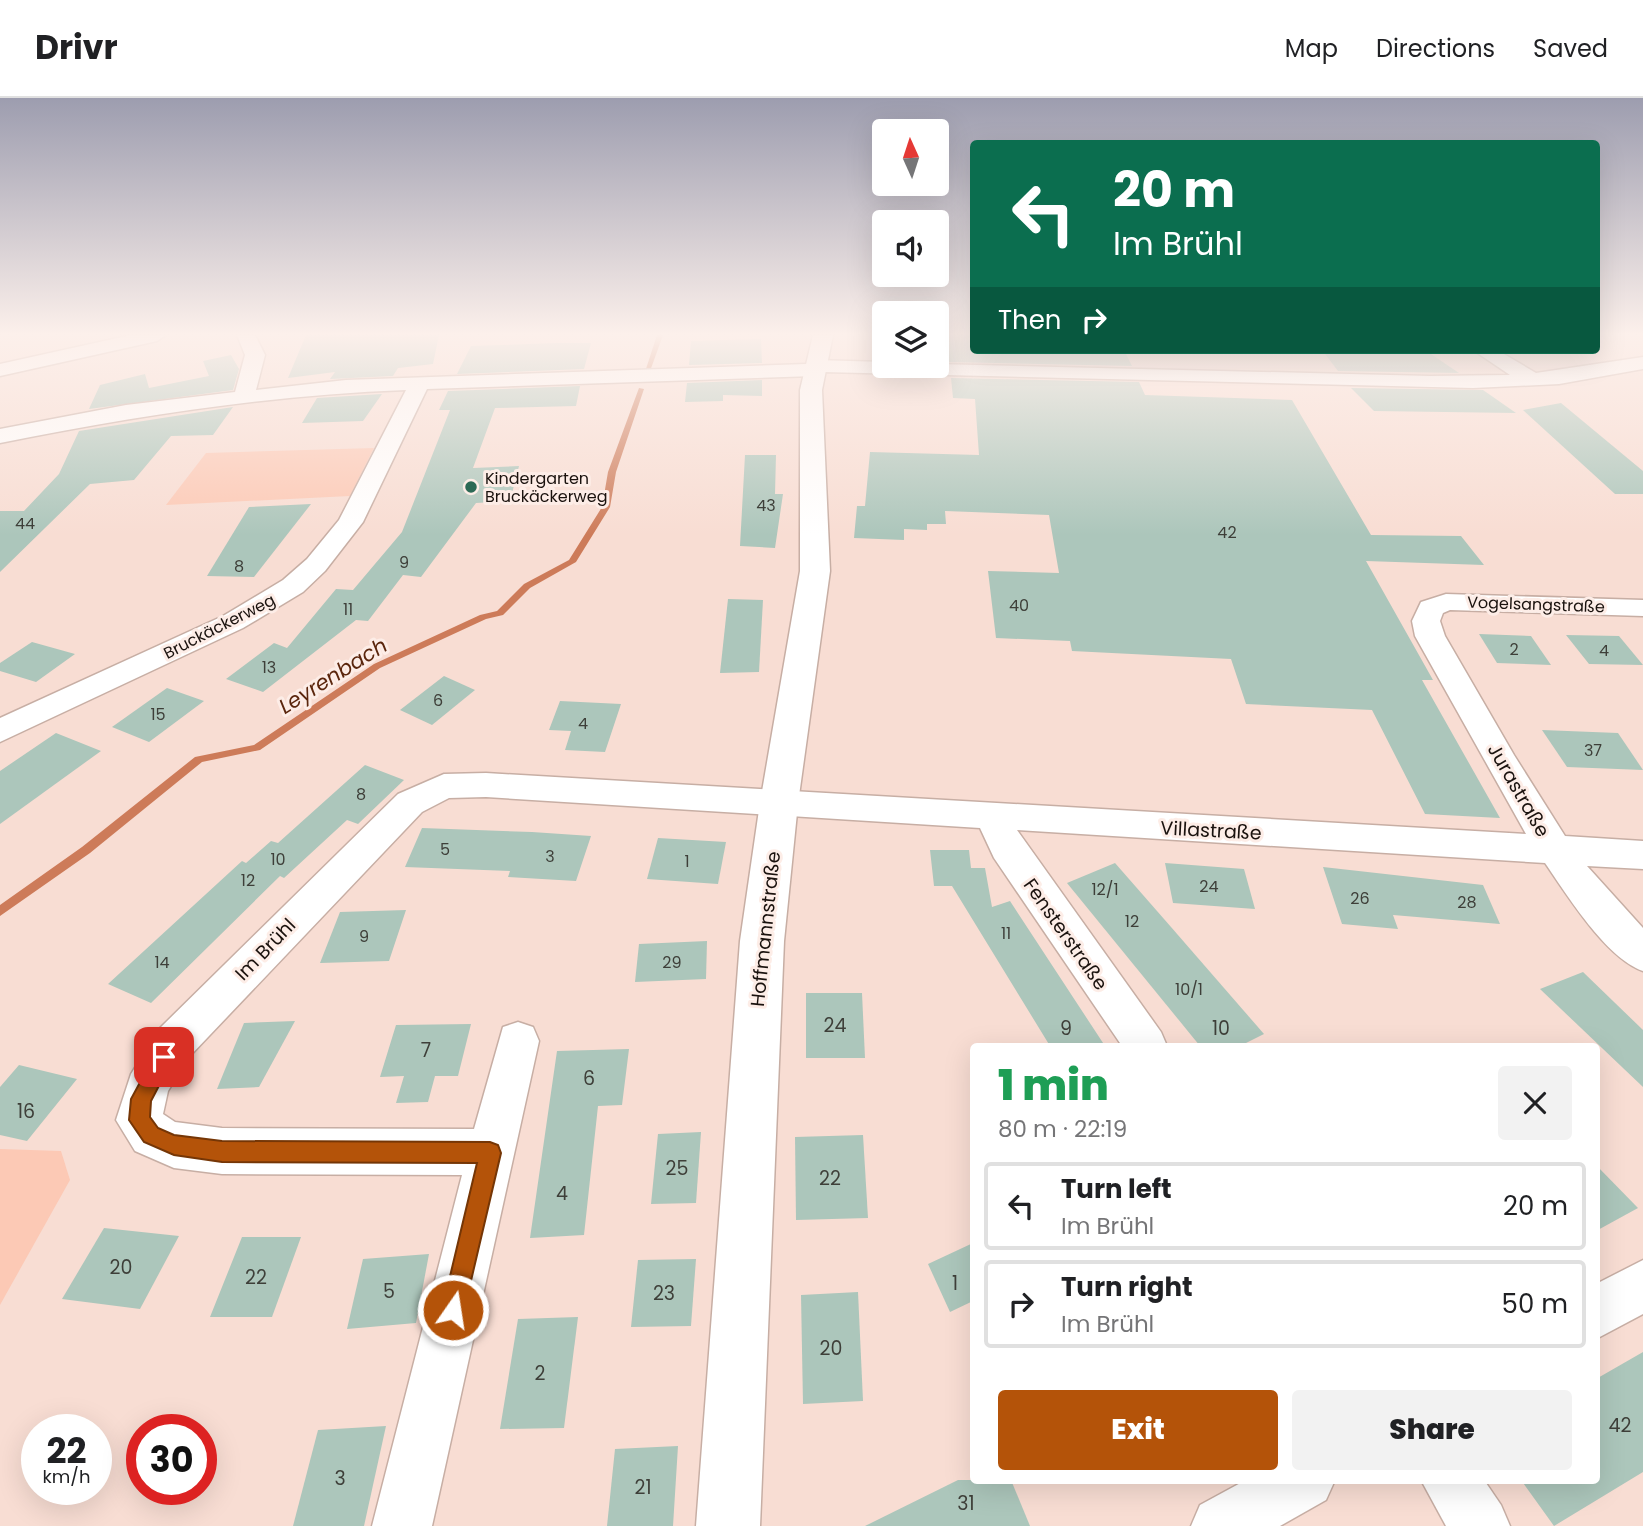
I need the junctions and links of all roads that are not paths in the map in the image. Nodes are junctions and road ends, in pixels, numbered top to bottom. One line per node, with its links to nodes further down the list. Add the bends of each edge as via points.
1 (205, 402): 4 (street, via 126,411)
2 (411, 402): 7 (street, Bruckäckerweg, via 350,522 293,586 233,622)
3 (811, 402): 8 (street, Hoffmannstraße, via 815,571)
4 (0, 436)
5 (1431, 608): 6 (street, Vogelsangstraße, via 1446,602 1482,601); 10 (street, Jurastraße, via 1426,621 1430,636)
6 (1643, 608)
7 (0, 731)
8 (779, 803): 9 (street, Villastraße); 15 (street, Im Brühl, via 464,784 424,794 410,803 174,1043 141,1099 139,1120 151,1135 187,1147 243,1152); 21 (street, Hoffmannstraße, via 757,1003)
9 (993, 817): 10 (street, Villastraße); 14 (street, Fensterstraße, via 1007,848)
10 (1555, 850): 11 (street, Villastraße); 12 (street, Jurastraße, via 1599,908)
11 (1643, 855)
12 (1643, 954)
13 (518, 1041): 15 (street)
14 (1144, 1043)
15 (490, 1153): 20 (street)
16 (1643, 1285): 17 (street)
17 (1600, 1311)
18 (1299, 1484): 22 (street)
19 (1453, 1484): 23 (street)
20 (402, 1526)
21 (728, 1526)
22 (1221, 1526)
23 (1480, 1526)

